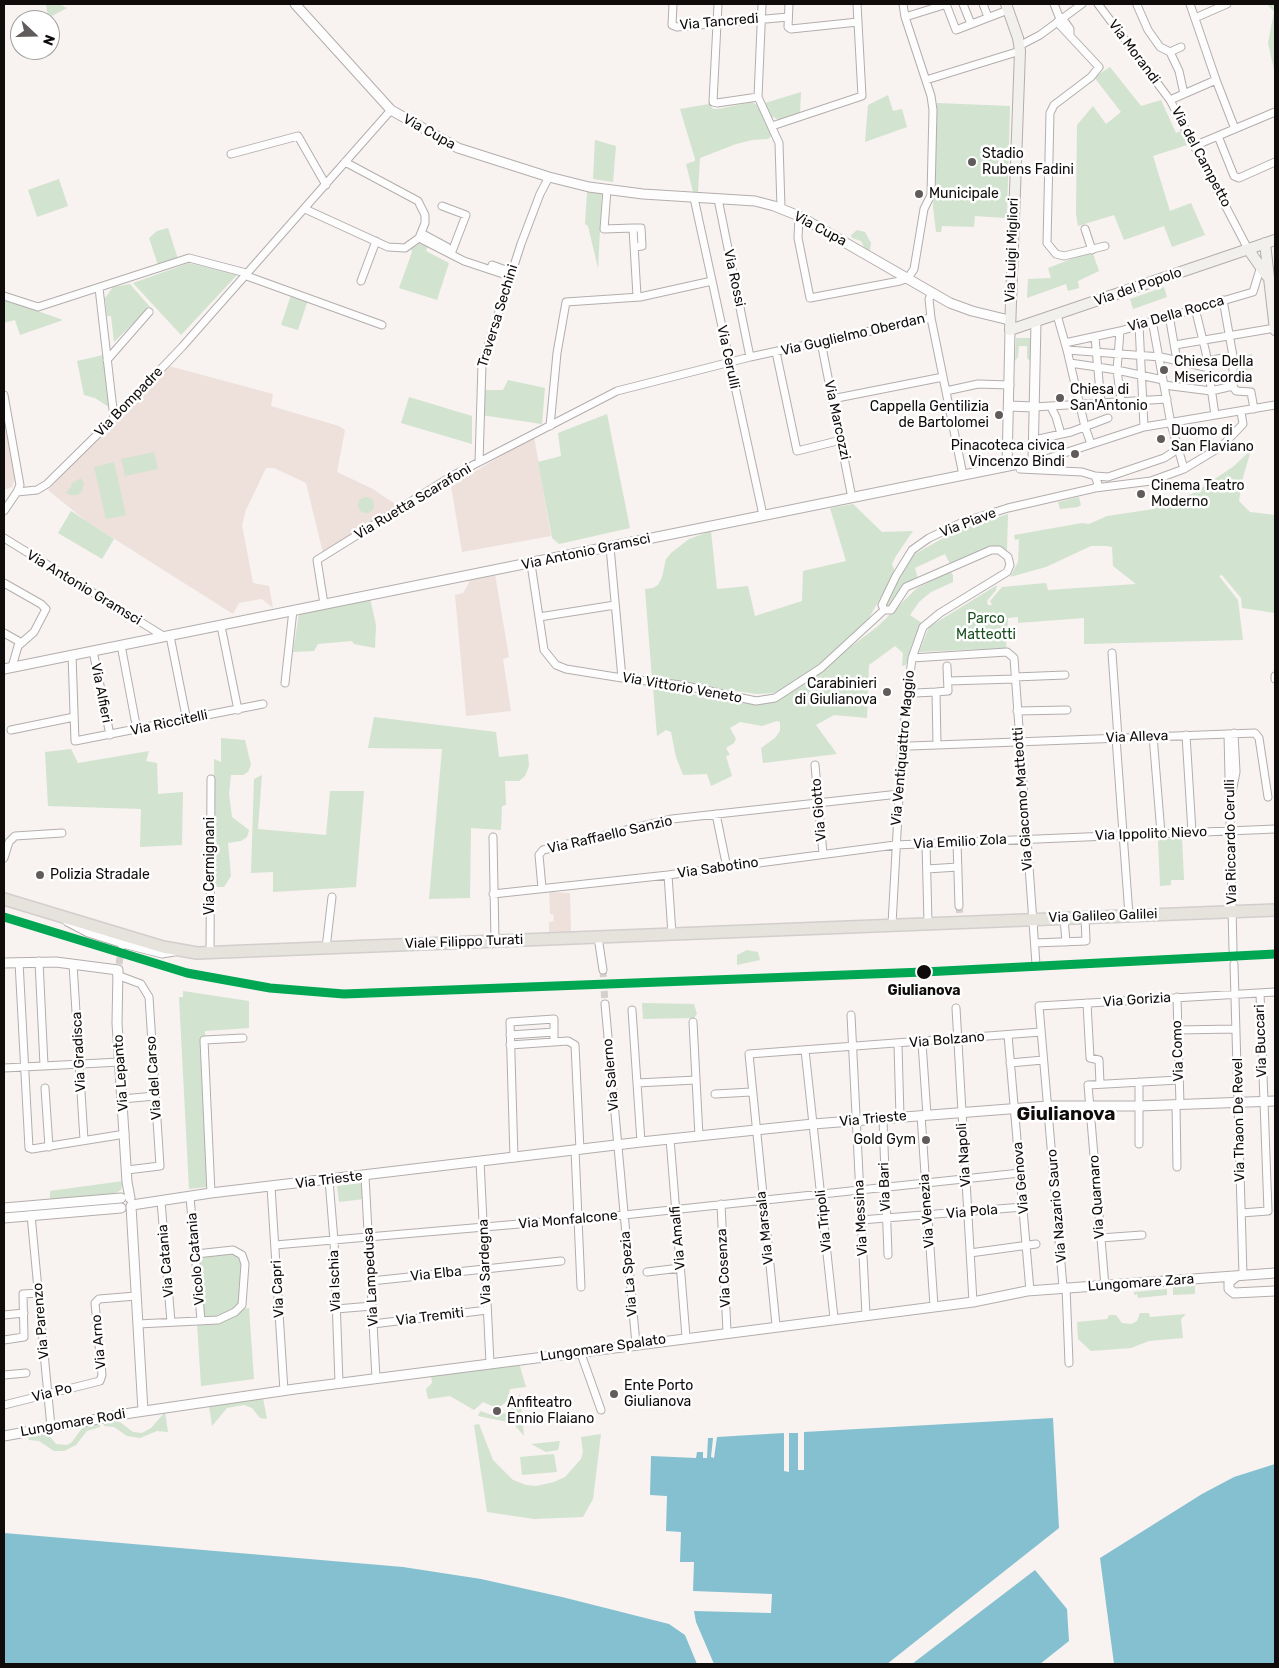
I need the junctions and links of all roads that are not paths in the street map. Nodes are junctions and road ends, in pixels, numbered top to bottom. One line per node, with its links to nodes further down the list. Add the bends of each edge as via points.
1 (295, 4): 35 (street, Via Cupa)
2 (673, 4): 25 (street, Via Tancredi, via 673,26)
3 (718, 4): 25 (street)
4 (762, 4): 22 (street)
5 (789, 4): 18 (street)
6 (857, 4): 24 (street)
7 (903, 4): 19 (street)
8 (947, 4): 19 (street); 26 (street, via 956,30)
9 (963, 4): 26 (street)
10 (983, 4): 20 (street)
11 (1054, 4): 23 (street)
12 (1082, 4): 23 (street)
13 (1098, 4): 34 (street, Via Morandi)
14 (1190, 4): 21 (street)
15 (1227, 4): 21 (street)
16 (1137, 6): 29 (street, via 1160,47)
17 (1007, 7): 20 (street); 28 (main road, Via Luigi Migliori)
18 (788, 17): 22 (street, Via Tancredi); 24 (street, via 789,28 795,30)
19 (904, 17): 30 (street)
20 (988, 17): 26 (street)
21 (1195, 18): 31 (street)
22 (761, 19): 25 (street, Via Tancredi); 33 (street)
23 (1060, 20): 28 (street); 59 (street, via 1070,29 1070,34 1096,71 1054,105 1050,113 1047,243 1056,254 1064,256)
24 (858, 22): 37 (street, via 862,96)
25 (716, 24): 33 (street, via 713,102)
26 (971, 24)
27 (1181, 47): 29 (street)
28 (1019, 48): 30 (street); 81 (main road, Via Luigi Migliori)
29 (1170, 52): 32 (street, via 1179,71)
30 (926, 80): 65 (street, via 933,110 931,194 924,209 914,269)
31 (1216, 80): 32 (street, Via del Campetto); 38 (street)
32 (1184, 94): 34 (street, Via del Campetto)
33 (758, 97): 37 (street)
34 (1170, 100): 40 (street, Via del Campetto)
35 (391, 110): 42 (street, Via Bompadre); 44 (street, Via Cupa, via 458,148)
36 (1275, 112): 38 (street)
37 (772, 126): 50 (street, via 780,149)
38 (1235, 129): 39 (street)
39 (1218, 136): 40 (street); 43 (street, via 1234,176 1239,178)
40 (1194, 146): 58 (street, Via del Campetto)
41 (231, 154): 45 (street, via 298,136)
42 (345, 162): 45 (street, Via Bompadre); 54 (street, via 418,201 425,214)
43 (1275, 162)
44 (549, 177): 46 (street, Via Cupa); 64 (street, Traversa Sechini)
45 (326, 186): 51 (street, Via Bompadre)
46 (606, 190): 47 (street, Via Cupa); 71 (street, via 604,229 642,228 642,246 635,247)
47 (694, 198): 48 (street, Via Cupa); 66 (street, Via Cerulli)
48 (718, 199): 50 (street, Via Cupa, via 755,201); 96 (street, Via Rossi)
49 (442, 206): 60 (street, via 466,215)
50 (781, 208): 52 (street, Via Cupa)
51 (305, 209): 56 (street); 63 (street, Via Bompadre)
52 (799, 216): 65 (street, Via Cupa); 65 (street, via 798,238 810,298)
53 (1085, 230): 59 (street)
54 (420, 236): 56 (street, via 405,248 397,249); 60 (street)
55 (1275, 240): 58 (main road, Via del Popolo)
56 (376, 241): 67 (street)
57 (1105, 246): 59 (street)
58 (1256, 246): 61 (main road, Via del Popolo); 62 (main road); 62 (main road)
59 (1092, 250)
60 (452, 252): 64 (street)
61 (1230, 255): 62 (main road); 75 (main road, Via del Popolo)
62 (1263, 265): 72 (street, Via Della Rocca, via 1253,292); 83 (main road, via 1268,276)
63 (245, 274): 68 (street, via 189,258); 80 (street); 126 (street, Via Bompadre, via 182,347)
64 (510, 274): 138 (street, Traversa Sechini, via 482,364)
65 (908, 278): 69 (street, Via Cupa)
66 (712, 281): 71 (street); 100 (street, Via Cerulli)
67 (361, 282)
68 (99, 288): 70 (street, via 38,308); 98 (street)
69 (932, 293): 77 (street, Via Guglielmo Oberdan, via 929,299); 81 (street, Via Guglielmo Oberdan, via 964,309)
70 (4, 296)
71 (637, 296): 129 (street, via 566,302)
72 (1222, 300): 73 (street, Via Della Rocca); 85 (street)
73 (1195, 308): 76 (street, Via Della Rocca); 87 (street)
74 (149, 312): 98 (street)
75 (1057, 315): 79 (main road, Via del Popolo); 90 (street)
76 (1169, 315): 78 (street, Via Della Rocca); 89 (street)
77 (932, 318): 88 (street, Via Guglielmo Oberdan); 106 (street)
78 (1152, 320): 82 (street, Via Della Rocca); 97 (street)
79 (1036, 322): 81 (main road, Via del Popolo); 121 (street)
80 (382, 325)
81 (1010, 325): 108 (street)
82 (1139, 325): 84 (street, Via Della Rocca); 94 (street)
83 (1275, 329): 85 (street)
84 (1120, 331): 86 (street, Via Della Rocca); 93 (street)
85 (1229, 336): 87 (street); 95 (street)
86 (1095, 337): 90 (street, Via Della Rocca); 92 (street)
87 (1202, 340): 89 (street); 102 (street)
88 (821, 342): 91 (street, Via Guglielmo Oberdan); 113 (street, Via Marcozzi)
89 (1175, 345): 99 (street)
90 (1066, 346): 92 (street); 101 (street)
91 (776, 352): 96 (street, Via Guglielmo Oberdan); 133 (street, via 797,451)
92 (1095, 352): 93 (street); 103 (street)
93 (1118, 354): 94 (street); 104 (street)
94 (1140, 356): 97 (street); 105 (street)
95 (1232, 356): 102 (street); 109 (street)
96 (750, 357): 100 (street, Via Guglielmo Oberdan)
97 (1159, 357): 99 (street); 107 (street)
98 (107, 360): 126 (street)
99 (1177, 361): 102 (street)
100 (729, 362): 129 (street, Via Ruetta Scarafoni, via 617,391); 151 (street, Via Cerulli)
101 (1070, 363): 103 (street); 118 (street)
102 (1208, 364): 111 (street)
103 (1097, 366): 104 (street); 116 (street)
104 (1117, 370): 105 (street); 117 (street)
105 (1141, 375): 107 (street); 115 (street)
106 (943, 377): 110 (street); 113 (street)
107 (1164, 382): 111 (street); 114 (street)
108 (1010, 385): 110 (street, via 978,384); 120 (street)
109 (1234, 386): 111 (street); 123 (street, via 1236,392 1251,392)
110 (946, 391): 144 (street)
111 (1211, 391): 125 (street)
112 (4, 395): 148 (street, via 20,481)
113 (832, 399): 133 (street, Via Marcozzi)
114 (1166, 399): 115 (street); 128 (street)
115 (1142, 401): 117 (street); 131 (street)
116 (1102, 402): 117 (street); 118 (street)
117 (1121, 402)
118 (1078, 404): 122 (street); 130 (street)
119 (1275, 405): 123 (street)
120 (1009, 406): 121 (street); 139 (street)
121 (1034, 407): 122 (street); 134 (street)
122 (1051, 407): 132 (street)
123 (1254, 409): 124 (street)
124 (1241, 412): 125 (street); 141 (street, Via Piave, via 1243,424 1222,446)
125 (1215, 415): 128 (street)
126 (114, 418): 148 (street, Via Bompadre, via 47,484 37,490)
127 (1108, 418): 130 (street)
128 (1171, 424): 131 (street); 136 (street)
129 (550, 426): 138 (street, Via Ruetta Scarafoni)
130 (1084, 427): 132 (street); 135 (street)
131 (1144, 427): 135 (street)
132 (1061, 434): 134 (street)
133 (841, 440): 149 (street, Via Marcozzi)
134 (1034, 440): 137 (street)
135 (1091, 444): 137 (street)
136 (1178, 449): 141 (street); 143 (street, via 1164,458)
137 (1033, 461): 139 (street, Via Antonio Gramsci); 140 (street); 142 (street)
138 (479, 462): 156 (street, Via Ruetta Scarafoni, via 317,560)
139 (1007, 466): 140 (street); 144 (street, Via Antonio Gramsci)
140 (1020, 469): 142 (street)
141 (1184, 469): 146 (street, Via Piave)
142 (1049, 470): 145 (street, via 1072,470)
143 (1126, 470): 145 (street, via 1104,477); 146 (street)
144 (963, 475): 149 (street, Via Antonio Gramsci)
145 (1095, 476): 147 (street, via 1098,484)
146 (1128, 485): 147 (street, Via Piave)
147 (1095, 488): 159 (street, Via Piave, via 1008,508 963,522 929,538 908,556 882,606)
148 (17, 492): 150 (street)
149 (852, 498): 151 (street, Via Antonio Gramsci)
150 (4, 511)
151 (763, 516): 153 (street, Via Antonio Gramsci)
152 (4, 538): 163 (street, Via Antonio Gramsci)
153 (610, 547): 154 (street, Via Antonio Gramsci); 157 (street)
154 (531, 564): 156 (street, Via Antonio Gramsci); 160 (street, Via Vittorio Veneto)
155 (4, 583): 164 (street, via 46,609 34,632)
156 (324, 604): 158 (street, Via Antonio Gramsci)
157 (615, 605): 160 (street); 173 (street)
158 (293, 610): 161 (street, Via Antonio Gramsci); 176 (street)
159 (884, 610): 169 (street, Via Ventiquattro Maggio, via 891,610 906,587 991,550 999,550 1008,557 1010,565 1007,572 940,613 924,628); 173 (street, Via Vittorio Veneto, via 821,668 775,698 756,701 682,685)
160 (539, 617): 173 (street, Via Vittorio Veneto, via 544,650 556,665)
161 (221, 626): 163 (street, Via Antonio Gramsci); 180 (street)
162 (4, 634): 164 (street)
163 (167, 637): 165 (street, Via Antonio Gramsci); 184 (street)
164 (20, 642): 171 (street)
165 (121, 645): 166 (street, Via Antonio Gramsci); 186 (street)
166 (93, 650): 168 (street, Via Antonio Gramsci); 188 (street, Via Alfieri)
167 (1112, 653): 191 (street)
168 (72, 655): 171 (street, Via Antonio Gramsci); 183 (street)
169 (912, 658): 174 (street, Via Giacomo Matteotti, via 1007,652 1014,658); 197 (street, Via Ventiquattro Maggio, via 907,684)
170 (947, 666): 175 (street)
171 (8, 668)
172 (1065, 675): 174 (street)
173 (622, 678)
174 (1015, 678): 175 (street); 182 (street, Via Giacomo Matteotti)
175 (948, 681): 177 (street, via 948,691)
176 (285, 683)
177 (936, 692): 178 (street); 193 (street)
178 (914, 693)
179 (262, 704): 180 (street, Via Riccitelli)
180 (238, 710): 184 (street, Via Riccitelli)
181 (1067, 710): 182 (street)
182 (1017, 711): 192 (street, Via Giacomo Matteotti)
183 (74, 717): 185 (street); 188 (street, Via Riccitelli, via 75,741)
184 (187, 721): 186 (street, Via Riccitelli)
185 (11, 730)
186 (137, 730): 188 (street, Via Riccitelli)
187 (1231, 734): 189 (street, Via Alleva); 198 (street, Via Alleva, via 1255,733 1260,738); 202 (street, Via Riccardo Cerulli, via 1236,772 1230,797)
188 (110, 735)
189 (1186, 735): 190 (street, Via Alleva); 203 (street)
190 (1153, 736): 191 (street, Via Alleva); 205 (street)
191 (1117, 738): 192 (street, Via Alleva); 206 (street)
192 (1018, 742): 193 (street, Via Alleva); 208 (street, Via Giacomo Matteotti)
193 (937, 745): 194 (street, Via Alleva)
194 (910, 746)
195 (815, 765): 199 (street, Via Giotto)
196 (211, 779): 240 (street, Via Cermignani)
197 (899, 794): 199 (street, Via Raffaello Sanzio); 211 (street, Via Ventiquattro Maggio)
198 (1268, 797)
199 (819, 802): 200 (street, Via Raffaello Sanzio); 212 (street, Via Giotto)
200 (716, 814): 215 (street); 218 (street, Via Raffaello Sanzio, via 672,820 539,852)
201 (1275, 829): 202 (street, Via Ippolito Nievo)
202 (1231, 831): 203 (street, Via Ippolito Nievo); 224 (street, Via Riccardo Cerulli)
203 (1192, 832): 205 (street, Via Ippolito Nievo)
204 (62, 833): 213 (street, via 14,836)
205 (1161, 833): 206 (street, Via Ippolito Nievo)
206 (1123, 834): 208 (street, Via Ippolito Nievo); 225 (street)
207 (492, 837): 219 (street)
208 (1026, 839): 209 (street, Via Emilio Zola); 229 (street, Via Giacomo Matteotti)
209 (957, 842): 210 (street, Via Emilio Zola); 214 (street)
210 (926, 843): 211 (street, Via Emilio Zola); 216 (street)
211 (895, 845): 212 (street, Via Sabotino); 231 (street, Via Ventiquattro Maggio)
212 (823, 854): 215 (street, Via Sabotino)
213 (4, 858)
214 (958, 867): 216 (street); 222 (street)
215 (727, 868): 217 (street, Via Sabotino)
216 (927, 869): 230 (street)
217 (668, 875): 218 (street, Via Sabotino); 232 (street)
218 (542, 888): 219 (street, Via Sabotino)
219 (493, 894): 234 (street)
220 (332, 897): 237 (street)
221 (4, 899): 226 (main road, Viale Filippo Turati)
222 (959, 906)
223 (1275, 910): 224 (main road, Via Galileo Galilei)
224 (1232, 912): 225 (main road, Via Galileo Galilei); 238 (street, Via Riccardo Cerulli)
225 (1129, 915): 227 (main road, Via Galileo Galilei)
226 (55, 916): 239 (main road, Viale Filippo Turati); 239 (street, via 88,933 123,945 162,954)
227 (1085, 917): 228 (main road, Via Galileo Galilei); 235 (street, via 1086,941)
228 (1064, 918): 229 (main road, Via Galileo Galilei); 235 (street)
229 (1032, 919): 230 (main road, Via Galileo Galilei, via 960,919); 236 (street)
230 (930, 923): 231 (main road, Viale Filippo Turati)
231 (892, 924): 232 (main road, Viale Filippo Turati)
232 (672, 934): 233 (main road, Viale Filippo Turati)
233 (602, 937): 234 (main road, Viale Filippo Turati); 247 (street)
234 (495, 941): 237 (main road, Viale Filippo Turati)
235 (1066, 942): 236 (street)
236 (1035, 943): 245 (street)
237 (326, 948): 240 (main road, Viale Filippo Turati)
238 (1233, 950)
239 (182, 951): 240 (main road, Viale Filippo Turati)
240 (210, 952)
241 (39, 961): 242 (street); 244 (street); 279 (street)
242 (20, 962): 243 (street); 280 (street)
243 (4, 963)
244 (73, 964): 248 (street); 278 (street, Via Gradisca)
245 (1036, 964)
246 (1234, 964): 251 (street, Via Thaon De Revel)
247 (604, 970)
248 (118, 972): 276 (street, Via Lepanto); 290 (street, Via del Carso, via 141,984 149,997)
249 (1275, 992): 250 (street, Via Gorizia)
250 (1260, 993): 251 (street, Via Gorizia); 292 (street, Via Buccari)
251 (1235, 994): 252 (street, Via Gorizia); 260 (street, Via Thaon De Revel)
252 (1176, 997): 253 (street, Via Gorizia); 261 (street, Via Como)
253 (1087, 1003): 255 (street, Via Gorizia); 286 (street, via 1090,1058 1099,1060)
254 (605, 1004): 313 (street, Via Salerno)
255 (1039, 1006): 263 (street, Via Nazario Sauro)
256 (956, 1008): 267 (street, Via Napoli)
257 (632, 1010): 285 (street)
258 (851, 1015): 272 (street)
259 (692, 1022): 282 (street)
260 (1236, 1029): 261 (street); 294 (street, Via Thaon De Revel)
261 (1178, 1030): 283 (street, Via Como)
262 (554, 1032): 264 (street); 264 (street, via 554,1019 512,1020 509,1023); 268 (street)
263 (1041, 1032): 265 (street, Via Bolzano); 275 (street, Via Nazario Sauro)
264 (510, 1034): 271 (street)
265 (1008, 1035): 267 (street, Via Bolzano); 277 (street, Via Genova)
266 (243, 1038): 328 (street, via 204,1040)
267 (958, 1040): 269 (street, Via Bolzano); 300 (street, Via Napoli)
268 (554, 1042): 271 (street); 315 (street, via 573,1043 576,1049)
269 (922, 1043): 270 (street, Via Bolzano); 301 (street, Via Venezia)
270 (898, 1044): 272 (street, Via Bolzano); 302 (street)
271 (510, 1045): 316 (street)
272 (853, 1047): 273 (street, Via Bolzano); 304 (street)
273 (805, 1050): 274 (street, Via Bolzano); 305 (street, Via Tripoli)
274 (748, 1054): 288 (street, Via Marsala)
275 (1043, 1060): 277 (street); 296 (street, Via Nazario Sauro)
276 (120, 1062): 278 (street); 291 (street, Via Lepanto)
277 (1010, 1063): 299 (street, Via Genova)
278 (79, 1064): 279 (street); 310 (street, Via Gradisca)
279 (44, 1065): 280 (street)
280 (24, 1066): 281 (street); 314 (street, via 29,1148)
281 (4, 1068)
282 (696, 1080): 285 (street); 308 (street)
283 (1179, 1080): 284 (street); 295 (street, Via Como)
284 (1139, 1082): 286 (street); 297 (street)
285 (637, 1083): 311 (street)
286 (1100, 1084): 298 (street, Via Quarnaro, via 1088,1084)
287 (45, 1088): 314 (street)
288 (751, 1092): 289 (street); 306 (street, Via Marsala)
289 (715, 1094)
290 (155, 1096): 291 (street); 319 (street, Via del Carso, via 160,1166)
291 (122, 1099): 307 (street, Via Lepanto)
292 (1263, 1101): 293 (street, Via Trieste); 294 (street, Via Trieste); 339 (street, Via Buccari, via 1268,1211)
293 (1275, 1101)
294 (1239, 1102): 295 (street, Via Trieste); 339 (street, Via Thaon De Revel)
295 (1178, 1105): 297 (street, Via Trieste); 318 (street, Via Como)
296 (1051, 1106): 298 (street, Via Trieste); 299 (street, Via Trieste); 370 (street, Via Nazario Sauro)
297 (1139, 1106): 298 (street, Via Trieste); 312 (street)
298 (1090, 1107): 350 (street, Via Quarnaro)
299 (1014, 1108): 300 (street, Via Trieste); 320 (street, Via Genova)
300 (961, 1112): 301 (street, Via Trieste); 322 (street, Via Napoli)
301 (924, 1115): 302 (street, Via Trieste); 324 (street, Via Venezia)
302 (900, 1117): 303 (street, Via Trieste)
303 (883, 1119): 304 (street, Via Trieste); 326 (street, Via Bari)
304 (857, 1121): 305 (street, Via Trieste); 327 (street, Via Messina)
305 (813, 1124): 306 (street, Via Trieste); 329 (street, Via Tripoli)
306 (755, 1131): 308 (street, Via Trieste); 331 (street, Via Marsala)
307 (125, 1134): 310 (street); 319 (street, Via Lepanto)
308 (699, 1136): 309 (street, Via Trieste)
309 (670, 1139): 311 (street, Via Trieste); 337 (street, Via Amalfi)
310 (84, 1140): 314 (street)
311 (641, 1142): 313 (street, Via Trieste)
312 (1139, 1144)
313 (618, 1145): 315 (street, Via Trieste); 341 (street, Via La Spezia)
314 (49, 1146)
315 (578, 1150): 316 (street, Via Trieste); 345 (street)
316 (514, 1158): 317 (street, Via Trieste)
317 (480, 1161): 321 (street, Via Trieste); 347 (street, Via Sardegna)
318 (1177, 1167)
319 (127, 1170): 333 (street, Via Lepanto)
320 (1020, 1173): 322 (street, Via Monfalcone); 336 (street, Via Genova)
321 (365, 1176): 323 (street, Via Trieste); 349 (street, Via Lampedusa)
322 (966, 1179): 324 (street, Via Monfalcone); 338 (street, Via Napoli)
323 (328, 1180): 325 (street, Via Trieste); 351 (street, Via Ischia)
324 (925, 1184): 326 (street, Via Monfalcone); 342 (street, Via Venezia)
325 (271, 1187): 328 (street, Via Trieste); 353 (street, Via Capri)
326 (885, 1188): 327 (street, Via Monfalcone); 344 (street, Via Bari)
327 (860, 1190): 329 (street, Via Monfalcone); 346 (street, Via Messina)
328 (211, 1193): 330 (street, Via Trieste)
329 (821, 1194): 331 (street, Via Monfalcone); 384 (street, Via Tripoli)
330 (190, 1197): 332 (street, Via Trieste); 356 (street, Vicolo Catania)
331 (762, 1200): 334 (street, Via Monfalcone); 389 (street, Via Marsala)
332 (161, 1201): 333 (street, Via Trieste); 386 (street, Via Catania)
333 (127, 1203): 335 (street); 340 (street); 375 (street, Via Lepanto, via 131,1218)
334 (721, 1204): 337 (street, Via Monfalcone); 390 (street, Via Cosenza)
335 (4, 1208)
336 (1023, 1208): 338 (street, Via Pola); 354 (street, Via Genova)
337 (676, 1209): 341 (street, Via Monfalcone); 360 (street, Via Amalfi)
338 (968, 1212): 342 (street, Via Pola); 355 (street, Via Napoli)
339 (1241, 1213): 364 (street, Via Thaon De Revel)
340 (31, 1215): 343 (street); 374 (street, Via Parenzo)
341 (624, 1215): 345 (street, Via Monfalcone); 393 (street, Via La Spezia)
342 (928, 1215): 344 (street, Via Pola); 378 (street, Via Venezia)
343 (4, 1218)
344 (886, 1218): 346 (street, Via Pola); 357 (street, Via Bari)
345 (578, 1219): 347 (street, Via Monfalcone); 369 (street)
346 (861, 1220): 383 (street, Via Messina)
347 (484, 1227): 349 (street, Via Monfalcone); 359 (street, Via Sardegna)
348 (1142, 1234): 350 (street)
349 (369, 1237): 351 (street, Via Monfalcone); 366 (street, Via Lampedusa)
350 (1100, 1238): 368 (street, Via Quarnaro)
351 (334, 1240): 353 (street, Via Monfalcone); 379 (street, Via Ischia)
352 (1036, 1244): 354 (street)
353 (275, 1245): 402 (street, Via Capri)
354 (1026, 1246): 355 (street); 371 (street, Via Genova)
355 (970, 1252): 376 (street, Via Napoli)
356 (196, 1254): 385 (street, Vicolo Catania); 385 (street, via 232,1250 242,1255 245,1264 242,1305 218,1320)
357 (888, 1255)
358 (561, 1261): 359 (street, Via Elba)
359 (486, 1268): 366 (street, Via Elba); 380 (street, Via Sardegna)
360 (680, 1268): 361 (street); 391 (street, Via Amalfi)
361 (648, 1272)
362 (1275, 1273): 363 (street, Lungomare Zara)
363 (1257, 1274): 364 (street, Lungomare Zara); 373 (street)
364 (1241, 1275): 365 (street, Lungomare Zara); 367 (street, Lungomare Zara)
365 (1217, 1277): 367 (street, Lungomare Zara); 368 (street, Lungomare Zara)
366 (372, 1281): 377 (street, Via Lampedusa)
367 (1228, 1282): 373 (street, Lungomare Zara, via 1234,1293)
368 (1106, 1286): 370 (street, Lungomare Zara)
369 (581, 1287)
370 (1065, 1287): 371 (street, Lungomare Spalato); 396 (street)
371 (1030, 1291): 376 (street, Lungomare Spalato)
372 (1275, 1291): 373 (street, Lungomare Zara)
373 (1259, 1292)
374 (39, 1293): 381 (street, via 23,1294); 403 (street, Via Parenzo)
375 (136, 1296): 387 (street, Via Lepanto); 400 (street, Via Arno, via 99,1299 95,1303)
376 (973, 1302): 378 (street, Lungomare Spalato)
377 (372, 1306): 379 (street); 388 (street, Via Lampedusa)
378 (934, 1306): 383 (street, Lungomare Spalato)
379 (336, 1309): 401 (street, Via Ischia)
380 (487, 1310): 388 (street, Via Tremiti); 395 (street, Via Sardegna)
381 (24, 1314): 382 (street); 392 (street, via 25,1335)
382 (4, 1315)
383 (866, 1315): 384 (street, Lungomare Spalato)
384 (834, 1318): 389 (street, Lungomare Spalato)
385 (201, 1320): 386 (street)
386 (171, 1322): 387 (street)
387 (138, 1324): 406 (street, Via Lepanto)
388 (373, 1324): 399 (street, Via Lampedusa)
389 (776, 1326): 390 (street, Lungomare Spalato)
390 (727, 1332): 391 (street, Lungomare Spalato)
391 (686, 1337): 393 (street, Lungomare Spalato)
392 (4, 1340)
393 (636, 1344): 394 (street, Lungomare Spalato)
394 (580, 1351): 395 (street, Lungomare Spalato); 405 (street)
395 (490, 1362): 399 (street, Lungomare Spalato)
396 (1069, 1363)
397 (26, 1372): 398 (street)
398 (4, 1375)
399 (376, 1378): 401 (street, Lungomare Spalato)
400 (100, 1381): 403 (street, Via Po)
401 (339, 1383): 402 (street, Lungomare Spalato)
402 (284, 1391): 406 (street, Lungomare Spalato)
403 (47, 1394): 404 (street, Via Po); 407 (street, Via Parenzo)
404 (4, 1405)
405 (600, 1410)
406 (143, 1411): 407 (street, Lungomare Rodi)
407 (52, 1427): 408 (street, Lungomare Rodi)
408 (4, 1436)

